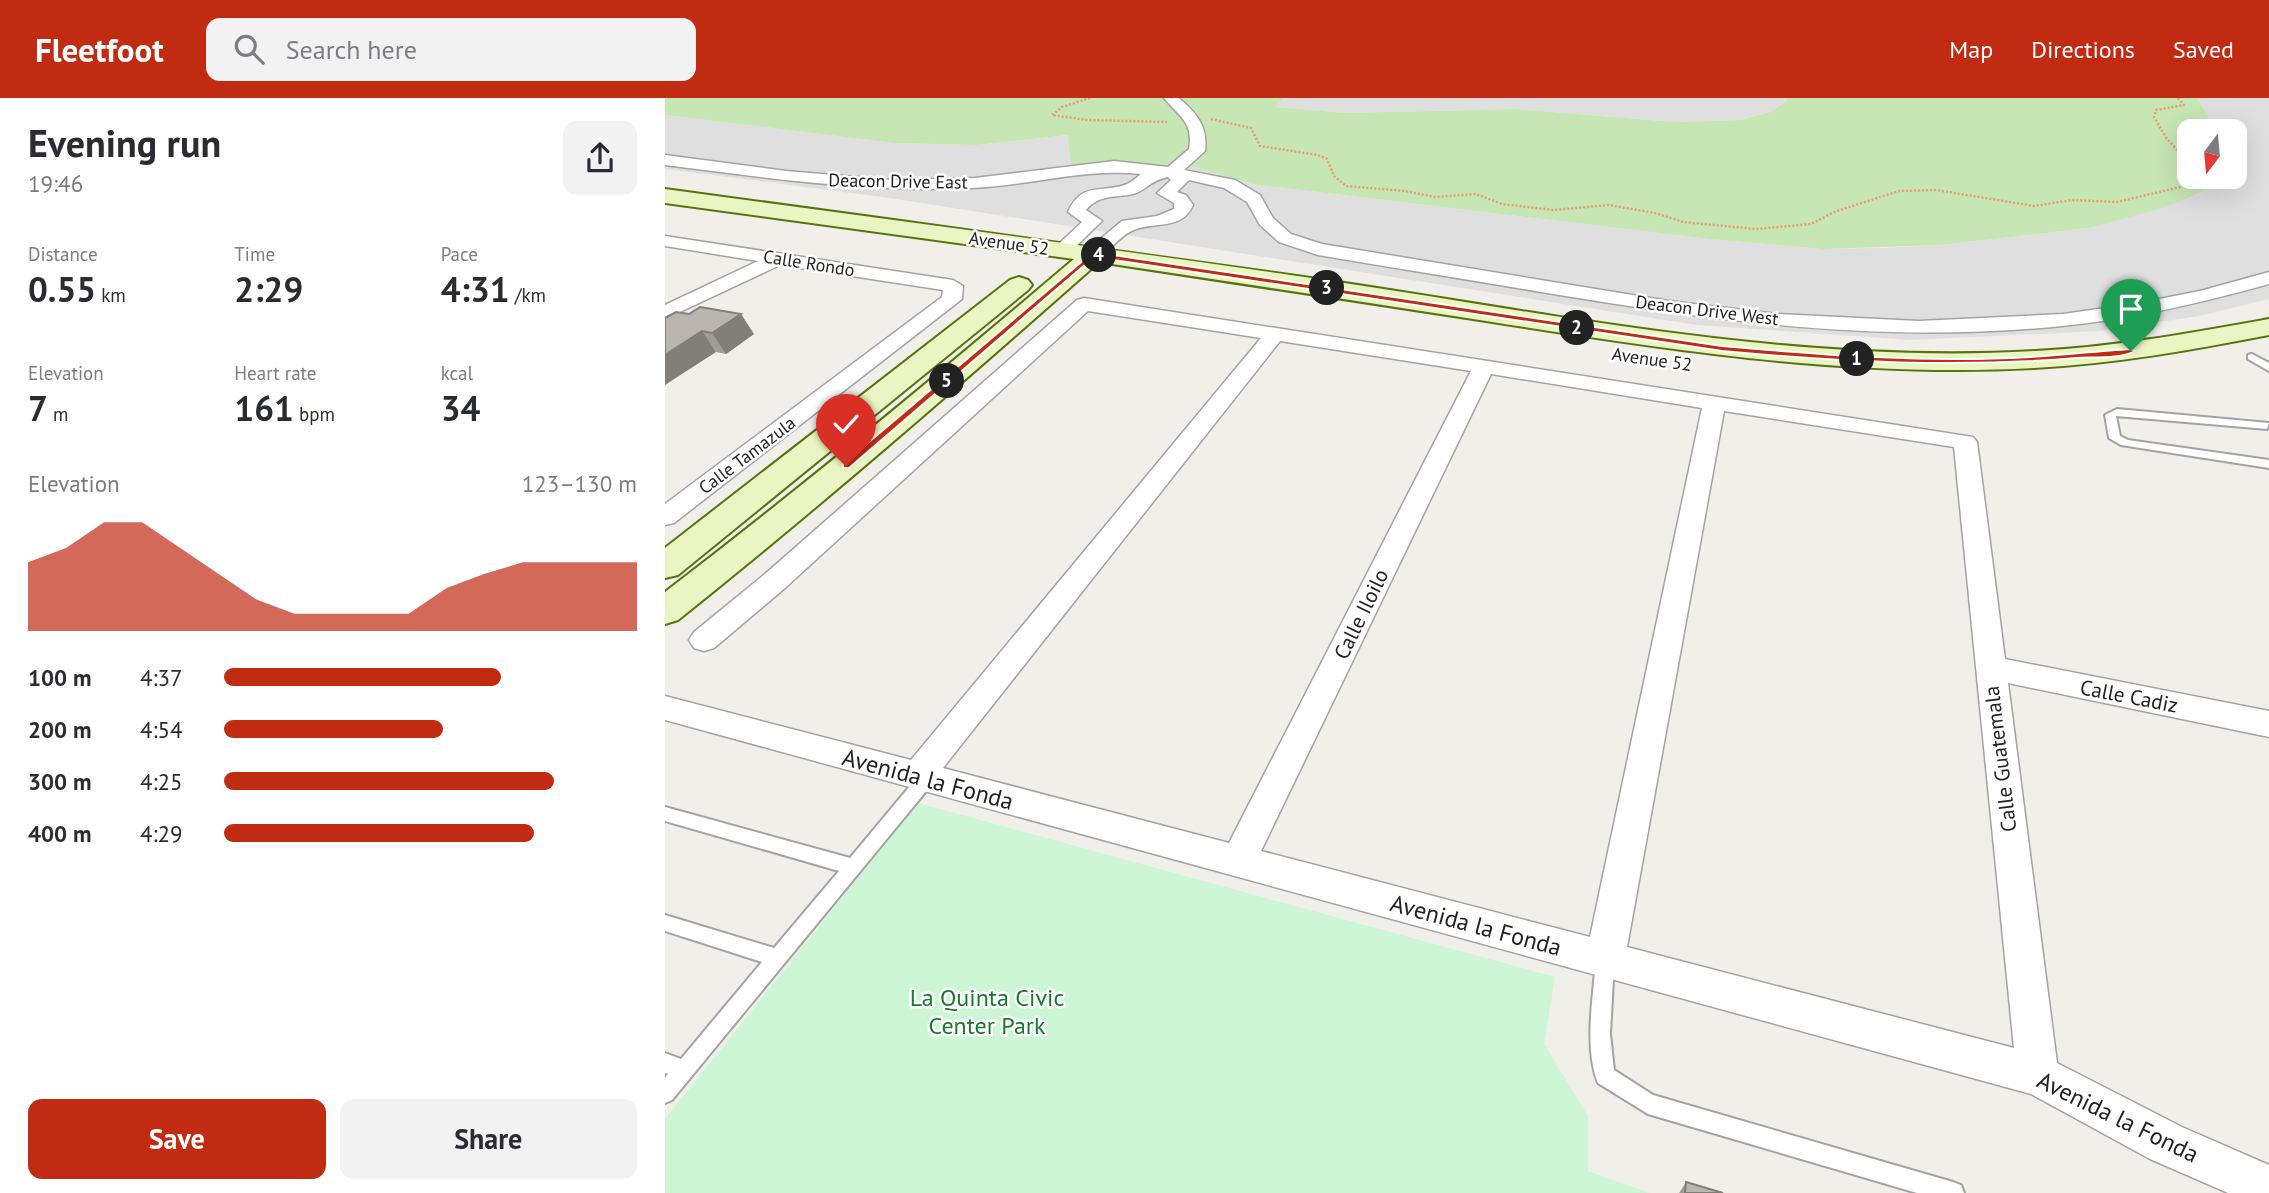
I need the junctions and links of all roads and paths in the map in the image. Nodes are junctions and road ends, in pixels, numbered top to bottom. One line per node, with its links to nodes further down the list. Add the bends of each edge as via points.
1 (1090, 98): 4 (path, via 1052,115)
2 (1171, 98): 4 (street)
3 (2178, 98): 5 (path, via 2184,106 2156,110 2154,117)
4 (1195, 120): 7 (street, via 1200,135 1197,151); 8 (path, via 1244,124 1260,146 1318,155 1327,159 1334,176 1346,186 1436,197 1476,194 1502,204 1553,210 1609,205 1683,222 1756,229 1811,224 1899,191 1936,190 2015,205 2117,202)
5 (2177, 149)
6 (665, 160): 7 (street, Deacon Drive East, via 893,184 975,183 1114,166)
7 (1172, 172): 9 (street, via 1148,176); 10 (street, via 1181,180); 19 (street, Deacon Drive West, via 1229,184 1254,199 1266,221 1285,238 1318,249 1709,313 1890,325 2065,320 2221,293)
8 (2177, 188)
9 (1131, 189): 10 (street); 13 (street)
10 (1165, 193): 14 (street, via 1180,199 1184,205 1181,212 1161,221)
11 (665, 197): 17 (main road, Avenue 52)
12 (665, 213): 18 (main road, Avenue 52)
13 (1093, 221): 14 (street); 17 (street)
14 (1128, 225): 17 (street)
15 (665, 241): 16 (street, Calle Rondo)
16 (779, 258): 20 (street, Calle Rondo); 21 (street)
17 (1074, 259): 18 (main road, Avenue 52); 22 (main road, Avenue 52, via 1722,349 1821,357 2027,360 2211,341); 24 (main road, Avenue 52, via 1706,366 1820,378 1926,382 2098,377); 31 (main road, via 907,415)
18 (1038, 270): 30 (main road)
19 (2269, 278)
20 (953, 286): 29 (street, Calle Tamazula, via 952,299)
21 (665, 313)
22 (2269, 327)
23 (1275, 334): 25 (street); 32 (street, via 1084,304); 36 (street)
24 (2263, 360)
25 (1484, 366): 26 (street); 38 (street, Calle Iloilo)
26 (1714, 403): 33 (street, Calle Guatemala, via 1965,442); 42 (street)
27 (2268, 426): 28 (lane, via 2110,415 2115,438 2125,443)
28 (2269, 464)
29 (665, 517)
30 (665, 566)
31 (665, 611)
32 (704, 640)
33 (1990, 668): 35 (street, Calle Cadiz); 45 (street, Calle Guatemala)
34 (665, 708): 36 (street, Avenida la Fonda)
35 (2269, 724)
36 (921, 777): 38 (street, Avenida la Fonda); 39 (lane)
37 (665, 814): 39 (lane)
38 (1238, 862): 42 (street, Avenida la Fonda)
39 (853, 867): 41 (lane)
40 (665, 923): 41 (lane)
41 (777, 958): 44 (lane)
42 (1605, 959): 45 (street, Avenida la Fonda); 48 (lane, via 1599,1034 1605,1076 1648,1104)
43 (665, 1063): 44 (lane)
44 (684, 1070): 46 (lane)
45 (2038, 1075): 47 (street, Avenida la Fonda, via 2166,1143)
46 (665, 1093)
47 (2269, 1188)
48 (1953, 1193)

